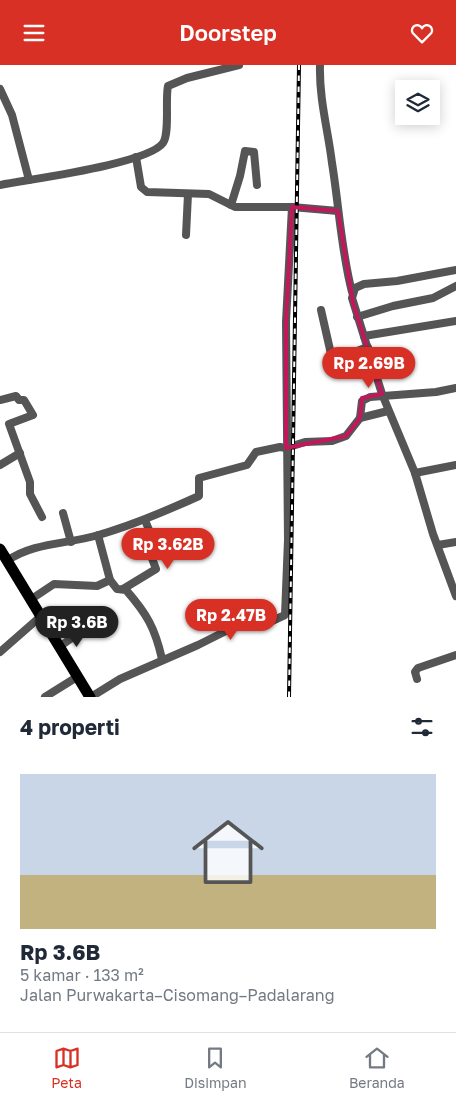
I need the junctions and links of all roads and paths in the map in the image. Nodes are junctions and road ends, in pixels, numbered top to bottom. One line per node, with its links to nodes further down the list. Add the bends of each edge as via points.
1 (239, 65): 4 (street, via 168,86 164,140 159,146)
2 (320, 65): 11 (street, via 320,97)
3 (0, 89): 5 (street, via 12,115)
4 (136, 157): 5 (street); 8 (street, via 143,190)
5 (29, 180): 6 (street)
6 (0, 185)
7 (257, 185): 9 (street, via 254,152 244,151)
8 (188, 194): 9 (street, via 209,194); 12 (street)
9 (231, 205): 10 (street)
10 (292, 207): 11 (street); 26 (street, via 286,322)
11 (338, 211): 15 (street)
12 (186, 235)
13 (456, 270): 15 (street, via 364,284)
14 (456, 286): 17 (street, via 433,298)
15 (352, 292): 17 (street)
16 (321, 310): 20 (street, via 331,354 340,357)
17 (357, 317): 19 (street)
18 (456, 321): 19 (street)
19 (364, 336): 20 (street)
20 (368, 347): 22 (street)
21 (456, 388): 22 (street)
22 (382, 394): 24 (street); 25 (street, via 362,401)
23 (0, 400): 27 (street, via 16,396 34,415 9,423)
24 (388, 411): 25 (street); 30 (street)
25 (360, 419): 26 (street, via 344,438 305,442)
26 (286, 448): 33 (street, via 256,452 248,465 199,479 200,496); 49 (street, via 288,541 285,615 270,621 238,625)
27 (20, 453): 28 (street); 32 (street, via 30,482 30,494)
28 (0, 465)
29 (456, 465): 30 (street)
30 (415, 473): 37 (street)
31 (63, 513): 35 (street)
32 (42, 517)
33 (145, 520): 34 (street); 41 (street, via 156,569)
34 (98, 535): 35 (street); 40 (street)
35 (71, 542): 39 (street, via 33,548)
36 (456, 542): 37 (street)
37 (438, 545): 42 (street)
38 (0, 549): 39 (highway)
39 (7, 561): 43 (highway)
40 (110, 580): 41 (street, via 116,589); 43 (street, via 97,586 54,584)
41 (123, 589): 49 (street, via 138,603 153,627 159,639)
42 (456, 596)
43 (30, 600): 44 (highway)
44 (40, 617): 46 (highway); 47 (street)
45 (82, 631): 46 (street)
46 (59, 647): 50 (highway)
47 (0, 652)
48 (456, 655): 51 (street, via 418,668 415,672)
49 (162, 659): 53 (street)
50 (77, 677): 52 (street); 53 (highway)
51 (417, 679)
52 (44, 697)
53 (90, 697)

